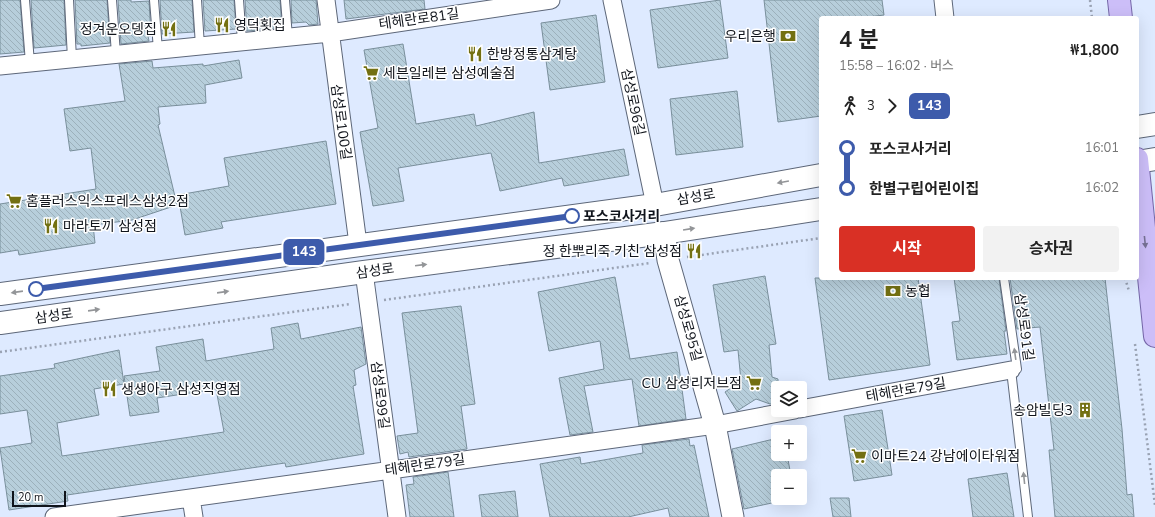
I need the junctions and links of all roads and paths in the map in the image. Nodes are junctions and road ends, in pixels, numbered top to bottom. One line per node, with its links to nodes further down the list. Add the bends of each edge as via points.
1 (25, 0): 24 (lane)
2 (68, 0): 23 (lane)
3 (112, 0): 22 (lane)
4 (154, 0): 21 (lane)
5 (197, 0): 20 (lane)
6 (239, 0): 19 (lane)
7 (285, 0): 18 (lane)
8 (326, 0): 17 (street, 삼성로100길)
9 (551, 0): 17 (street, 테헤란로81길)
10 (612, 0): 31 (street, 삼성로96길)
11 (943, 0): 14 (street)
12 (1090, 0): 15 (path)
13 (1119, 0): 16 (main road)
14 (945, 16)
15 (1092, 16)
16 (1121, 16)
17 (330, 33): 18 (street, 테헤란로81길); 36 (street, 삼성로100길)
18 (288, 37): 19 (street, 테헤란로81길)
19 (242, 41): 20 (street, 테헤란로81길)
20 (200, 46): 21 (street, 테헤란로81길)
21 (158, 50): 22 (street, 테헤란로81길)
22 (116, 54): 23 (street, 테헤란로81길)
23 (72, 59): 24 (street, 테헤란로81길)
24 (30, 63): 25 (street, 테헤란로81길)
25 (0, 66)
26 (1155, 124): 27 (main road)
27 (1139, 127)
28 (1155, 159): 29 (main road)
29 (1139, 161)
30 (819, 175): 31 (main road, 삼성로, one-way to 31)
31 (655, 205): 36 (main road, 삼성로)
32 (1139, 205): 45 (main road, one-way to 45)
33 (819, 209): 34 (main road, 삼성로, one-way to 33)
34 (664, 233): 37 (street, 삼성로95길); 38 (main road, 삼성로, one-way to 34)
35 (819, 238): 37 (path)
36 (358, 244): 42 (main road, 삼성로, one-way to 42)
37 (668, 260): 43 (path); 50 (street, 삼성로95길)
38 (364, 272): 43 (street, 삼성로99길); 44 (main road, 삼성로, one-way to 38)
39 (1004, 280): 47 (lane, 삼성로91길, one-way to 39, via 1017,369)
40 (1126, 280): 41 (path)
41 (1129, 292)
42 (0, 294)
43 (368, 302): 46 (path); 51 (street, 삼성로99길)
44 (0, 323)
45 (1145, 338): 53 (path)
46 (0, 352)
47 (1011, 370): 48 (street, 테헤란로79길); 58 (lane, 삼성로91길, one-way to 47)
48 (807, 408)
49 (771, 414): 50 (street, 테헤란로79길)
50 (715, 425): 51 (street, 테헤란로79길); 57 (street, 삼성로95길)
51 (390, 470): 52 (street, 테헤란로79길); 56 (street, 삼성로99길)
52 (192, 498): 54 (street, 테헤란로79길); 55 (street)
53 (1155, 505)
54 (54, 517)
55 (194, 517)
56 (397, 517)
57 (733, 517)
58 (1028, 517)

